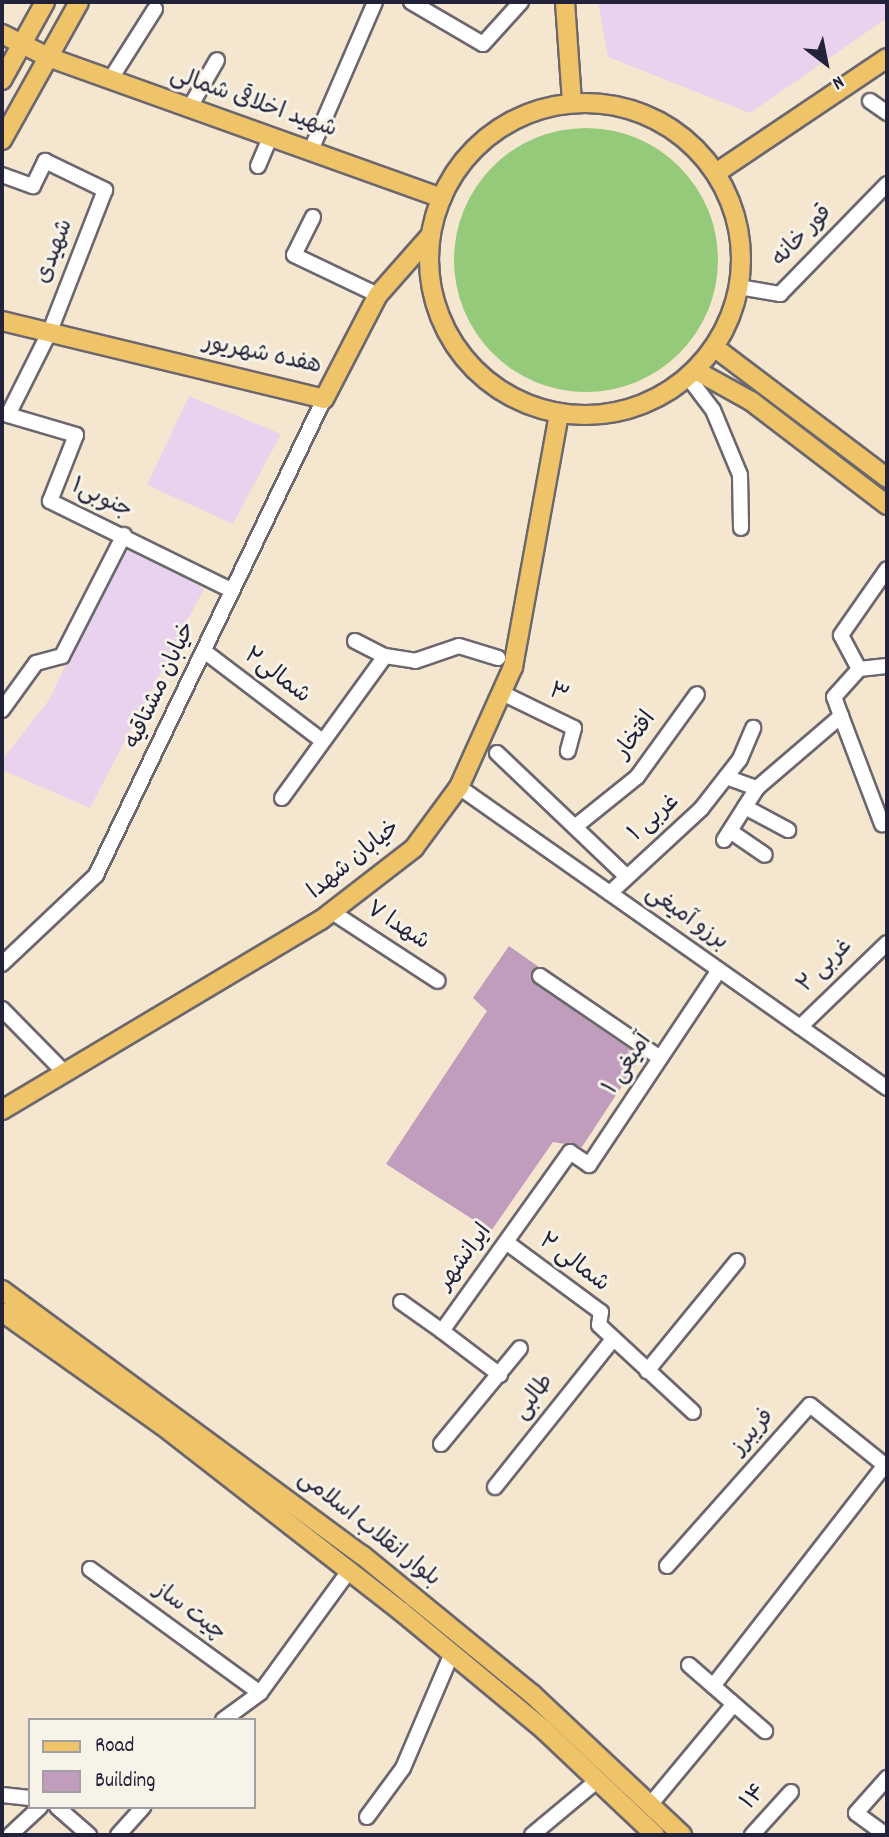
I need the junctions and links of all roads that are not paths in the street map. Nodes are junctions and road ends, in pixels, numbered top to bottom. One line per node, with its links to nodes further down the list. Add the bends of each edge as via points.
1 (45, 2): 9 (main road)
2 (79, 2): 10 (main road)
3 (375, 2): 21 (street)
4 (411, 2): 5 (street, via 483,44)
5 (521, 2)
6 (565, 2): 16 (main road)
7 (155, 9): 14 (street)
8 (2, 34): 9 (main road)
9 (20, 44): 10 (main road, شهید اخلاقی شمالی); 13 (main road)
10 (48, 57): 14 (main road, شهید اخلاقی شمالی); 20 (main road)
11 (887, 58): 23 (main road)
12 (217, 60): 17 (street)
13 (2, 80)
14 (110, 80): 17 (main road, شهید اخلاقی شمالی)
15 (870, 101): 18 (street)
16 (572, 103): 23 (main road, via 615,105 658,120); 26 (main road, via 524,115 489,135 461,164)
17 (190, 107): 19 (main road, شهید اخلاقی شمالی)
18 (887, 113)
19 (271, 136): 21 (main road, شهید اخلاقی شمالی); 22 (street)
20 (2, 141)
21 (311, 150): 26 (main road, شهید اخلاقی شمالی)
22 (258, 166)
23 (716, 173): 29 (main road, via 739,231)
24 (2, 175): 32 (street, شهیدی, via 33,186 45,161 105,190)
25 (886, 189): 29 (street, قور خانه, via 779,294)
26 (441, 198): 28 (main road)
27 (313, 217): 30 (street, via 294,255)
28 (430, 236): 30 (main road, هفده شهریور); 37 (main road, via 434,302 459,353 502,392)
29 (739, 287): 33 (main road)
30 (378, 295): 35 (main road, هفده شهریور)
31 (2, 321): 32 (main road, هفده شهریور)
32 (50, 331): 35 (main road, هفده شهریور); 36 (street, جنوبی۱)
33 (714, 347): 34 (main road); 38 (main road)
34 (691, 373): 37 (main road, via 629,409); 39 (main road, via 751,401); 40 (street, via 713,410 740,475)
35 (324, 399): 43 (street, خیابان مشتاقیه)
36 (5, 413): 41 (street, جنوبی۱, via 76,435 50,501)
37 (559, 414): 50 (main road, خیابان شهدا, via 513,667)
38 (887, 478)
39 (887, 505)
40 (741, 528)
41 (124, 535): 43 (street, جنوبی۱); 52 (street, via 62,656 36,663)
42 (887, 569): 49 (street, via 841,635)
43 (231, 590): 45 (street, خیابان مشتاقیه)
44 (355, 640): 46 (street)
45 (204, 651): 55 (street, شمالی۲); 71 (street, خیابان مشتاقیه, via 96,875)
46 (385, 656): 47 (street, via 415,661 459,646); 55 (street)
47 (498, 658)
48 (887, 666): 49 (street)
49 (859, 669): 53 (street, via 834,697)
50 (502, 693): 56 (street, ۳, via 574,729); 59 (main road, خیابان شهدا)
51 (697, 694): 64 (street, افتخار, via 637,777)
52 (2, 710)
53 (841, 716): 60 (street); 63 (street)
54 (753, 728): 58 (street, ۱ غربی)
55 (320, 739): 61 (street)
56 (568, 751)
57 (497, 753): 64 (street)
58 (726, 777): 60 (street); 67 (street, ۱ غربی, via 701,809)
59 (459, 787): 68 (street, برزو آمیغی); 69 (main road, خیابان شهدا, via 414,848)
60 (757, 788): 62 (street)
61 (282, 798)
62 (745, 807): 65 (street); 66 (street, via 727,835)
63 (882, 824)
64 (576, 826): 67 (street)
65 (788, 830)
66 (765, 855)
67 (625, 875): 68 (street, ۱ غربی)
68 (610, 893): 72 (street, برزو آمیغی)
69 (332, 912): 74 (street, شهدا ۷); 78 (main road, خیابان شهدا)
70 (887, 943): 76 (street, ۲ غربی)
71 (2, 964)
72 (719, 970): 76 (street, برزو آمیغی); 77 (street, آمیغی ۱)
73 (540, 976): 77 (street)
74 (438, 981)
75 (2, 1009): 78 (street)
76 (800, 1027): 79 (street, برزو آمیغی)
77 (660, 1058): 81 (street, آمیغی ۱, via 589,1165)
78 (65, 1073): 80 (main road, خیابان شهدا)
79 (887, 1088)
80 (2, 1110)
81 (570, 1152): 82 (street, ایرانشهر)
82 (506, 1242): 87 (street, ایرانشهر); 88 (street, ۲ شمالی, via 601,1312 599,1325)
83 (737, 1261): 90 (street)
84 (2, 1290): 111 (main road, بلوار انقلاب اسلامی, via 362,1555 532,1694)
85 (401, 1303): 87 (street)
86 (2, 1312): 98 (main road, بلوار انقلاب اسلامی, via 163,1426)
87 (442, 1331): 91 (street)
88 (613, 1339): 90 (street, ۲ شمالی); 95 (street, طالبی)
89 (520, 1348): 91 (street)
90 (647, 1371): 92 (street, ۲ شمالی)
91 (500, 1375): 93 (street)
92 (693, 1412)
93 (441, 1444)
94 (886, 1466): 96 (street, فریبرز, via 810,1405); 101 (street)
95 (495, 1487)
96 (667, 1566)
97 (90, 1569): 102 (street, چیت ساز)
98 (349, 1571): 99 (main road, بلوار انقلاب اسلامی); 102 (street)
99 (452, 1653): 107 (main road, بلوار انقلاب اسلامی); 115 (street, via 403,1768)
100 (689, 1665): 101 (street)
101 (713, 1686): 103 (street)
102 (260, 1693): 104 (street)
103 (734, 1704): 105 (street); 111 (street)
104 (226, 1718)
105 (765, 1731)
106 (887, 1778): 123 (street, via 856,1813)
107 (598, 1780): 119 (street); 120 (main road, بلوار انقلاب اسلامی)
108 (791, 1792): 122 (street, ۱۴)
109 (2, 1795): 110 (street)
110 (28, 1798)
111 (650, 1805): 121 (main road, بلوار انقلاب اسلامی)
112 (38, 1809): 116 (street)
113 (59, 1809): 117 (street)
114 (141, 1809): 118 (street)
115 (367, 1817)
116 (10, 1835)
117 (89, 1835)
118 (118, 1835)
119 (532, 1835)
120 (655, 1835)
121 (682, 1835)
122 (751, 1835)
123 (886, 1835)

